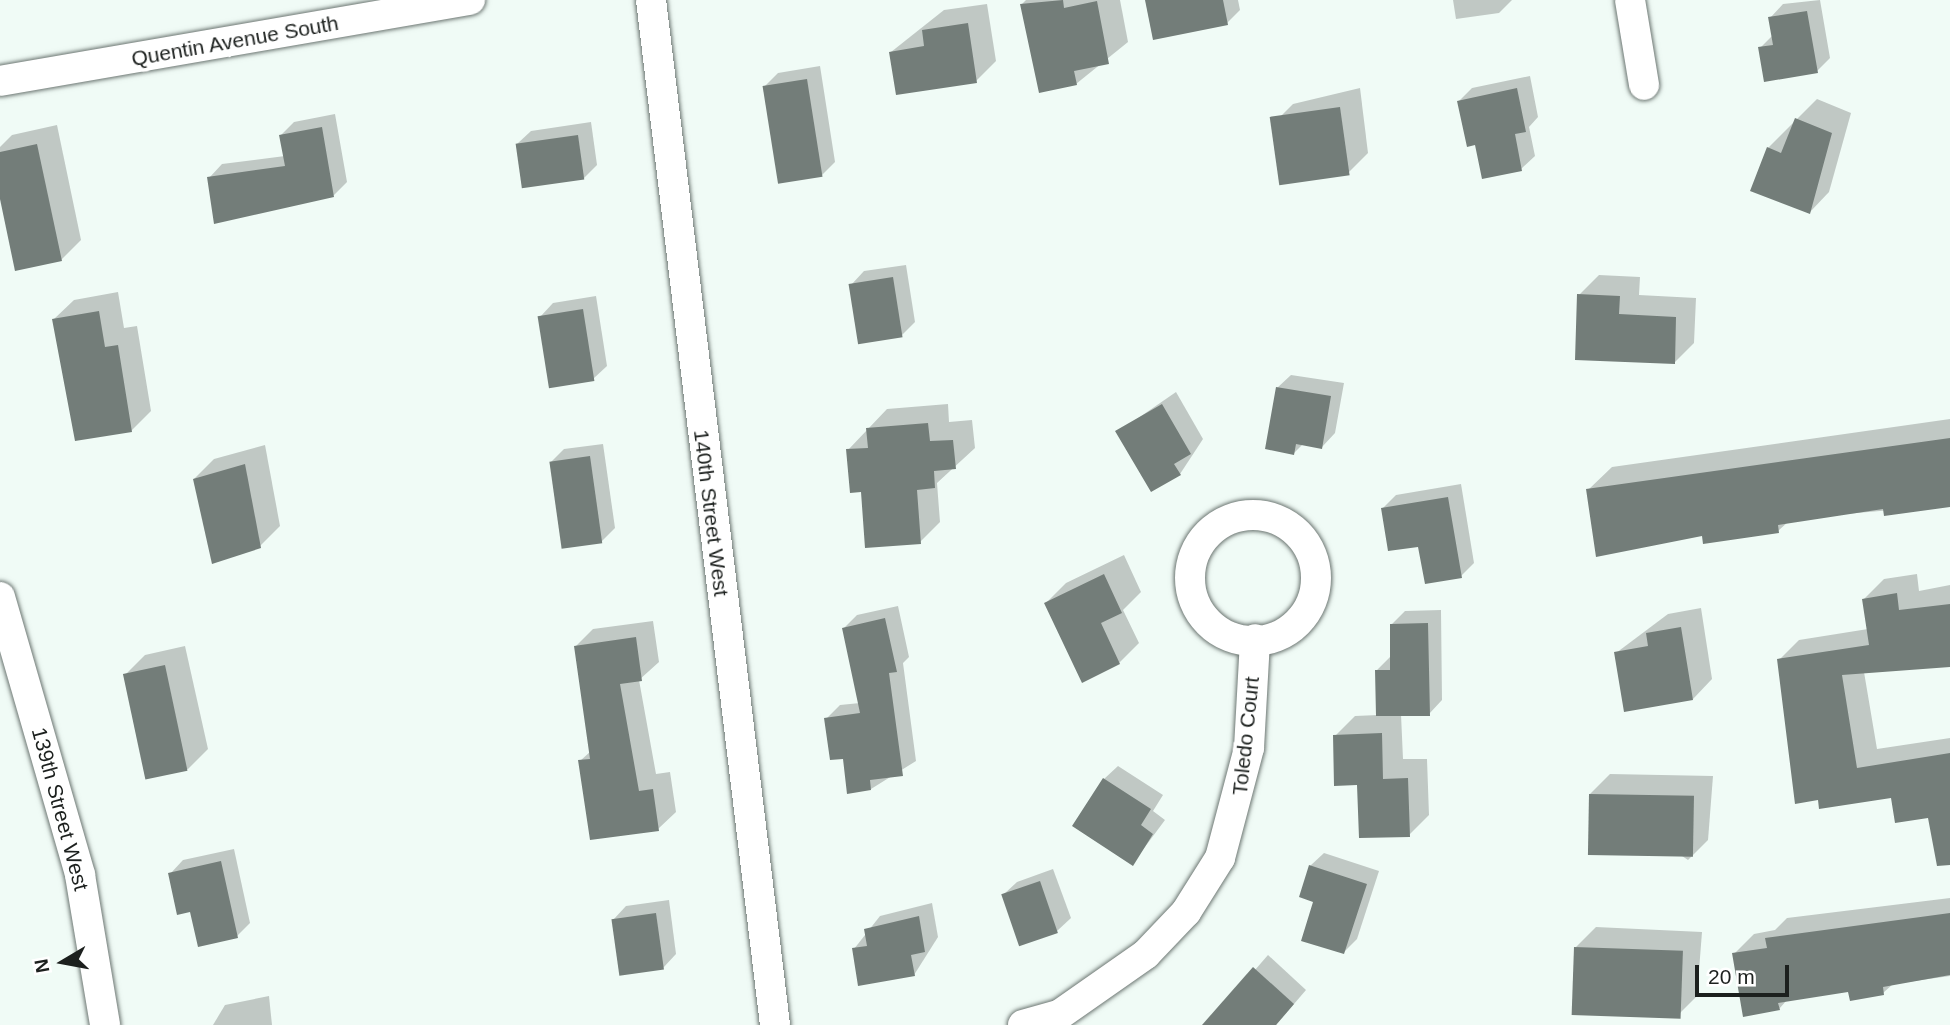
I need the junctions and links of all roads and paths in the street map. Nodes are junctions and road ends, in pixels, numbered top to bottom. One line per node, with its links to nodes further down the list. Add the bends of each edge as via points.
1 (470, 0): 4 (street, Quentin Avenue South)
2 (651, 0): 9 (street, 140th Street West)
3 (1630, 0): 5 (street)
4 (0, 81)
5 (1644, 85)
6 (0, 597): 8 (street, 139th Street West, via 80,874)
7 (1255, 639): 7 (street, via 1276,638 1295,627 1317,589 1309,546 1294,529 1255,514 1216,526 1202,540 1189,578 1192,598 1216,631); 10 (street, Toledo Court, via 1249,748 1220,858 1186,912 1146,954 1059,1014)
8 (105, 1025)
9 (775, 1025)
10 (1023, 1025)

